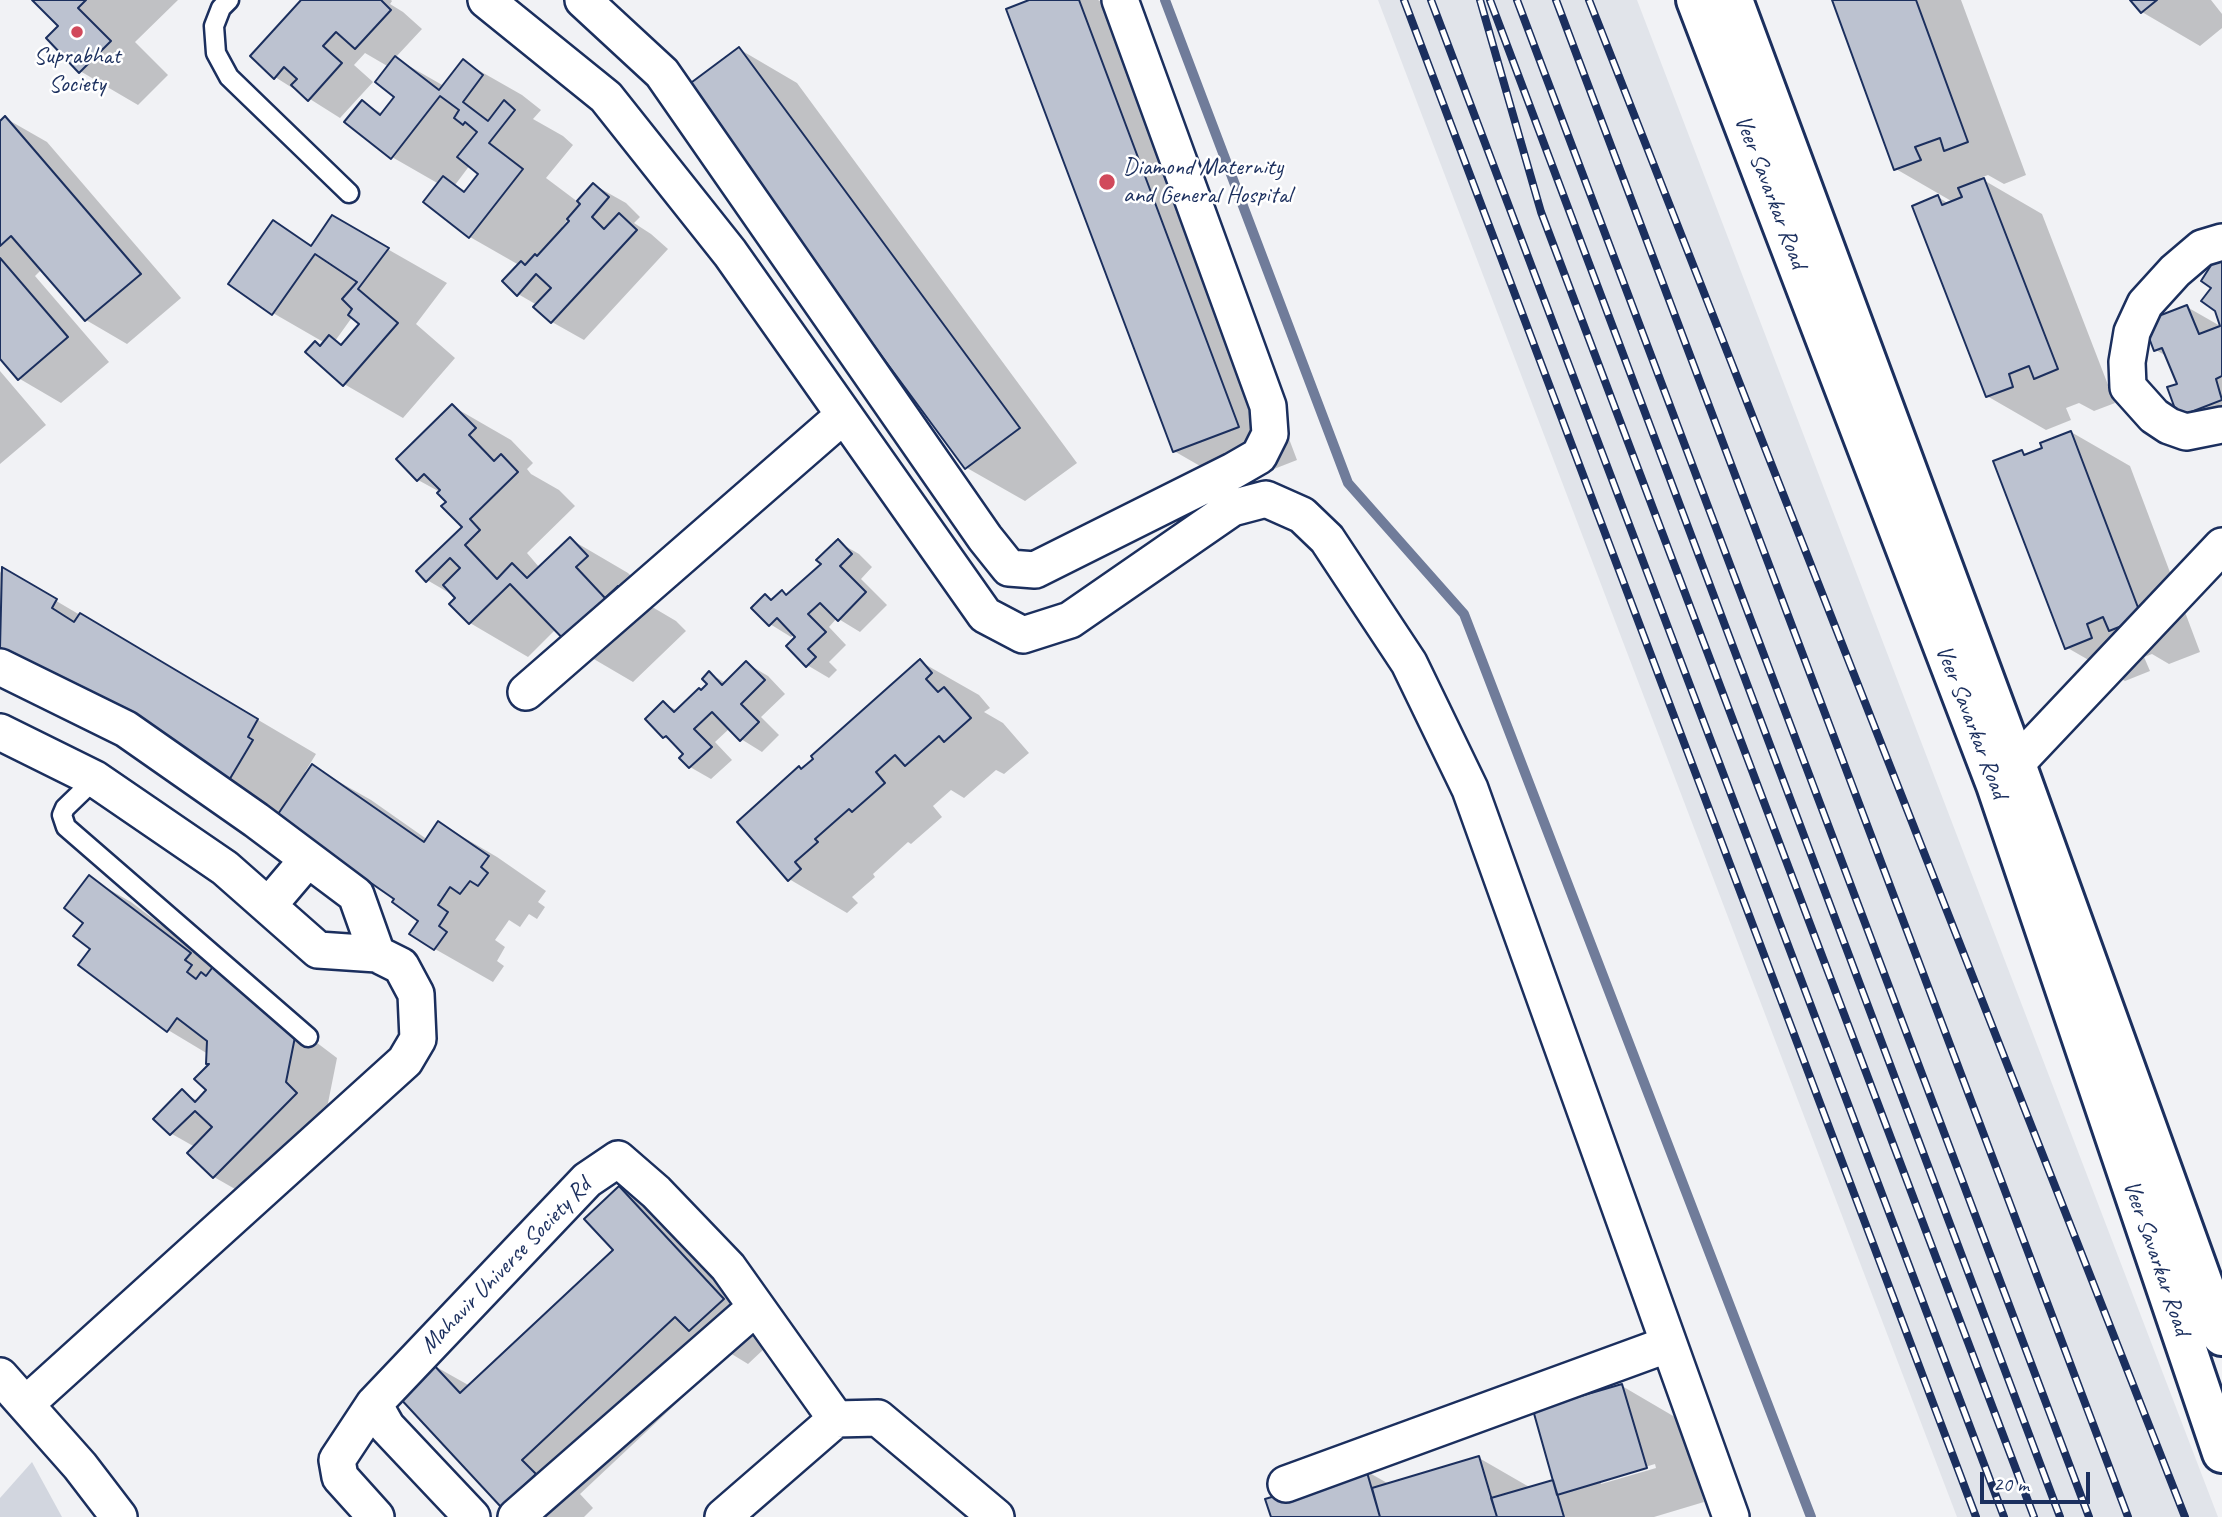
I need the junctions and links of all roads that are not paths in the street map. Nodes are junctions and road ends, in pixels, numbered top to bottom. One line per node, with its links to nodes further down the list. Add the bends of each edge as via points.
1 (229, 0): 7 (lane, via 214,26 216,53 229,77)
2 (486, 0): 9 (street, via 606,97 730,253)
3 (583, 0): 4 (street, via 662,73 985,538 1009,568 1035,570 1259,456 1270,434 1268,405)
4 (1120, 0)
5 (1696, 0): 15 (street, Veer Savarkar Road)
6 (1732, 0): 15 (street, Veer Savarkar Road)
7 (349, 193)
8 (2222, 242): 10 (street, via 2202,248 2145,304 2132,332 2127,362 2128,387 2169,426 2186,432)
9 (844, 415): 13 (street); 23 (street, via 985,615 1023,635 1070,620 1232,508 1266,499 1302,515 1327,538 1409,663 1470,789)
10 (2222, 425)
11 (2222, 546): 15 (street)
12 (0, 667): 17 (street, via 126,729)
13 (526, 692)
14 (0, 732): 16 (street)
15 (2006, 774): 22 (street, Veer Savarkar Road); 28 (street, Veer Savarkar Road)
16 (95, 779): 18 (street, via 225,868); 20 (lane, via 65,808 66,827)
17 (308, 859): 18 (street); 19 (street, via 356,895)
18 (268, 906): 19 (street, via 318,950)
19 (377, 954): 25 (street, via 401,966 416,994 418,1038 405,1061)
20 (308, 1037)
21 (756, 1307): 26 (street, Mahavir Universe Society Rd, via 728,1268 618,1159 587,1180); 27 (street, Mahavir Universe Society Rd); 33 (street)
22 (2222, 1336)
23 (1669, 1344): 29 (street); 36 (street)
24 (0, 1376): 25 (street)
25 (26, 1404): 30 (street)
26 (374, 1404): 31 (street, Mahavir Universe Society Rd, via 337,1460 341,1477); 32 (street, via 387,1427)
27 (836, 1419): 34 (street); 35 (street, via 878,1418)
28 (2222, 1453)
29 (1286, 1484)
30 (119, 1517)
31 (376, 1517)
32 (472, 1517)
33 (516, 1517)
34 (723, 1517)
35 (996, 1517)
36 (1731, 1517)

